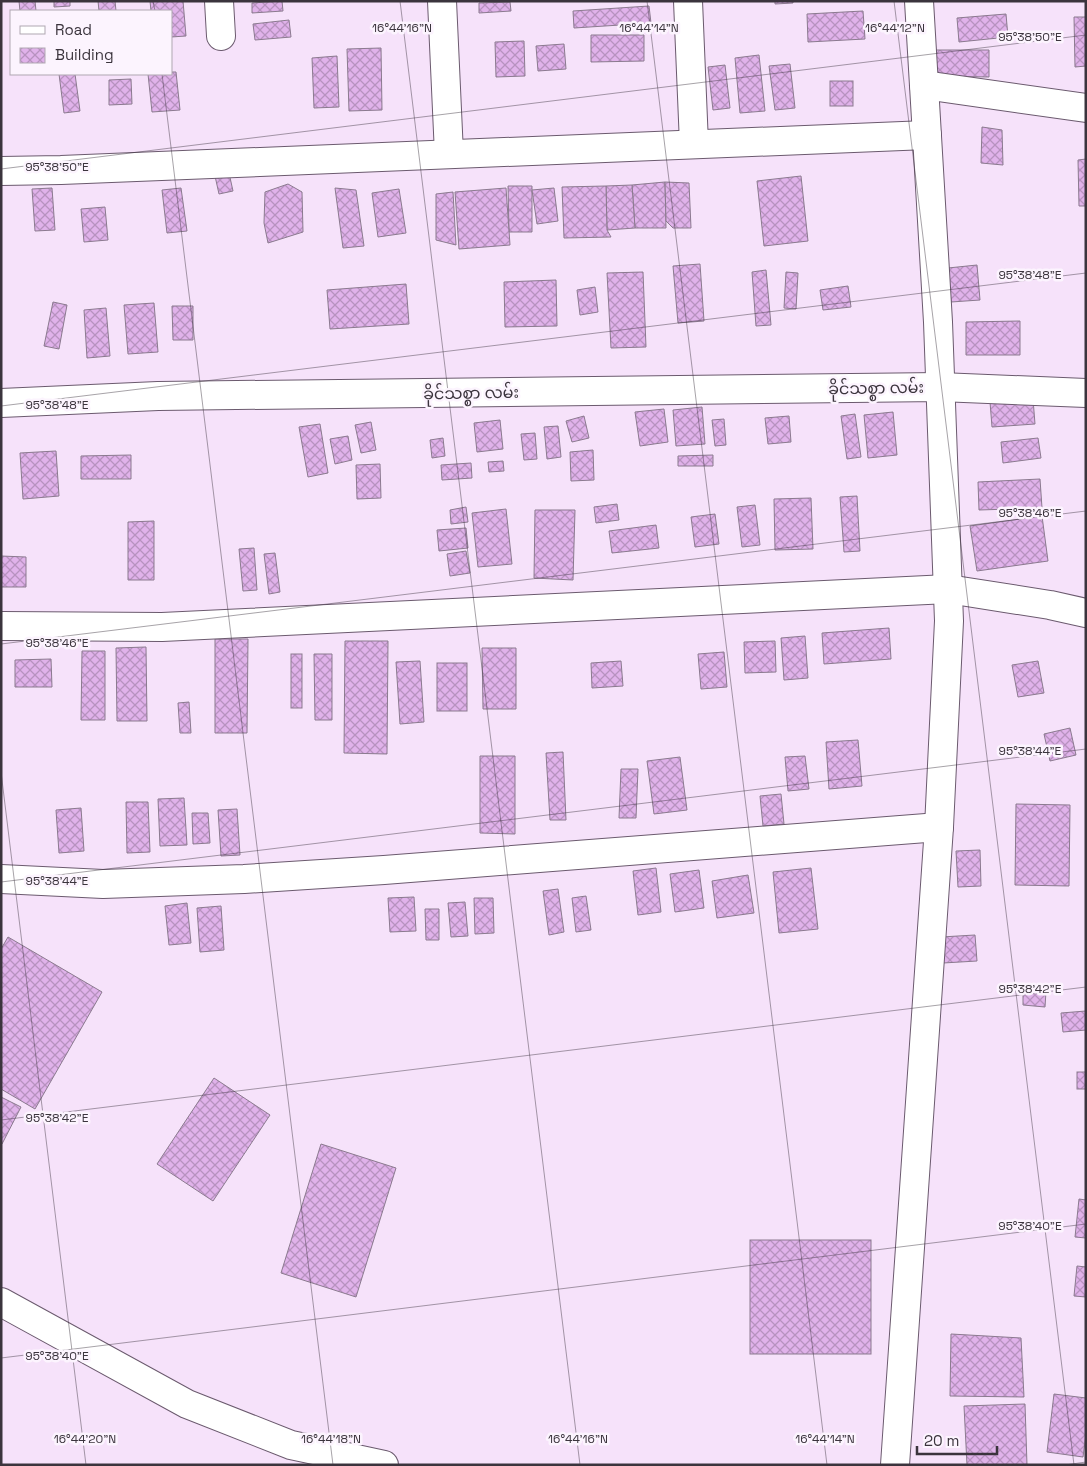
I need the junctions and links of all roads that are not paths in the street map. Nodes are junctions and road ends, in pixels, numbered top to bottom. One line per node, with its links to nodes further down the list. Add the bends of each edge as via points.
1 (219, 1): 5 (street)
2 (442, 1): 10 (street)
3 (688, 1): 9 (street)
4 (919, 1): 6 (street)
5 (220, 36)
6 (924, 85): 7 (street); 8 (street)
7 (1086, 108)
8 (926, 135): 9 (street); 12 (street)
9 (694, 144): 10 (street)
10 (449, 154): 11 (street)
11 (1, 171)
12 (940, 387): 13 (street, ခိုင်သစ္စာ လမ်း); 14 (street, ခိုင်သစ္စာ လမ်း, via 158,396); 15 (street)
13 (1086, 393)
14 (1, 404)
15 (948, 589): 16 (street); 17 (street, via 162,627); 18 (street)
16 (1086, 613)
17 (1, 626)
18 (939, 827): 19 (street, via 253,878 103,884); 22 (street)
19 (1, 879)
20 (1, 1302): 21 (street, via 187,1404 291,1444)
21 (384, 1465)
22 (894, 1465)

